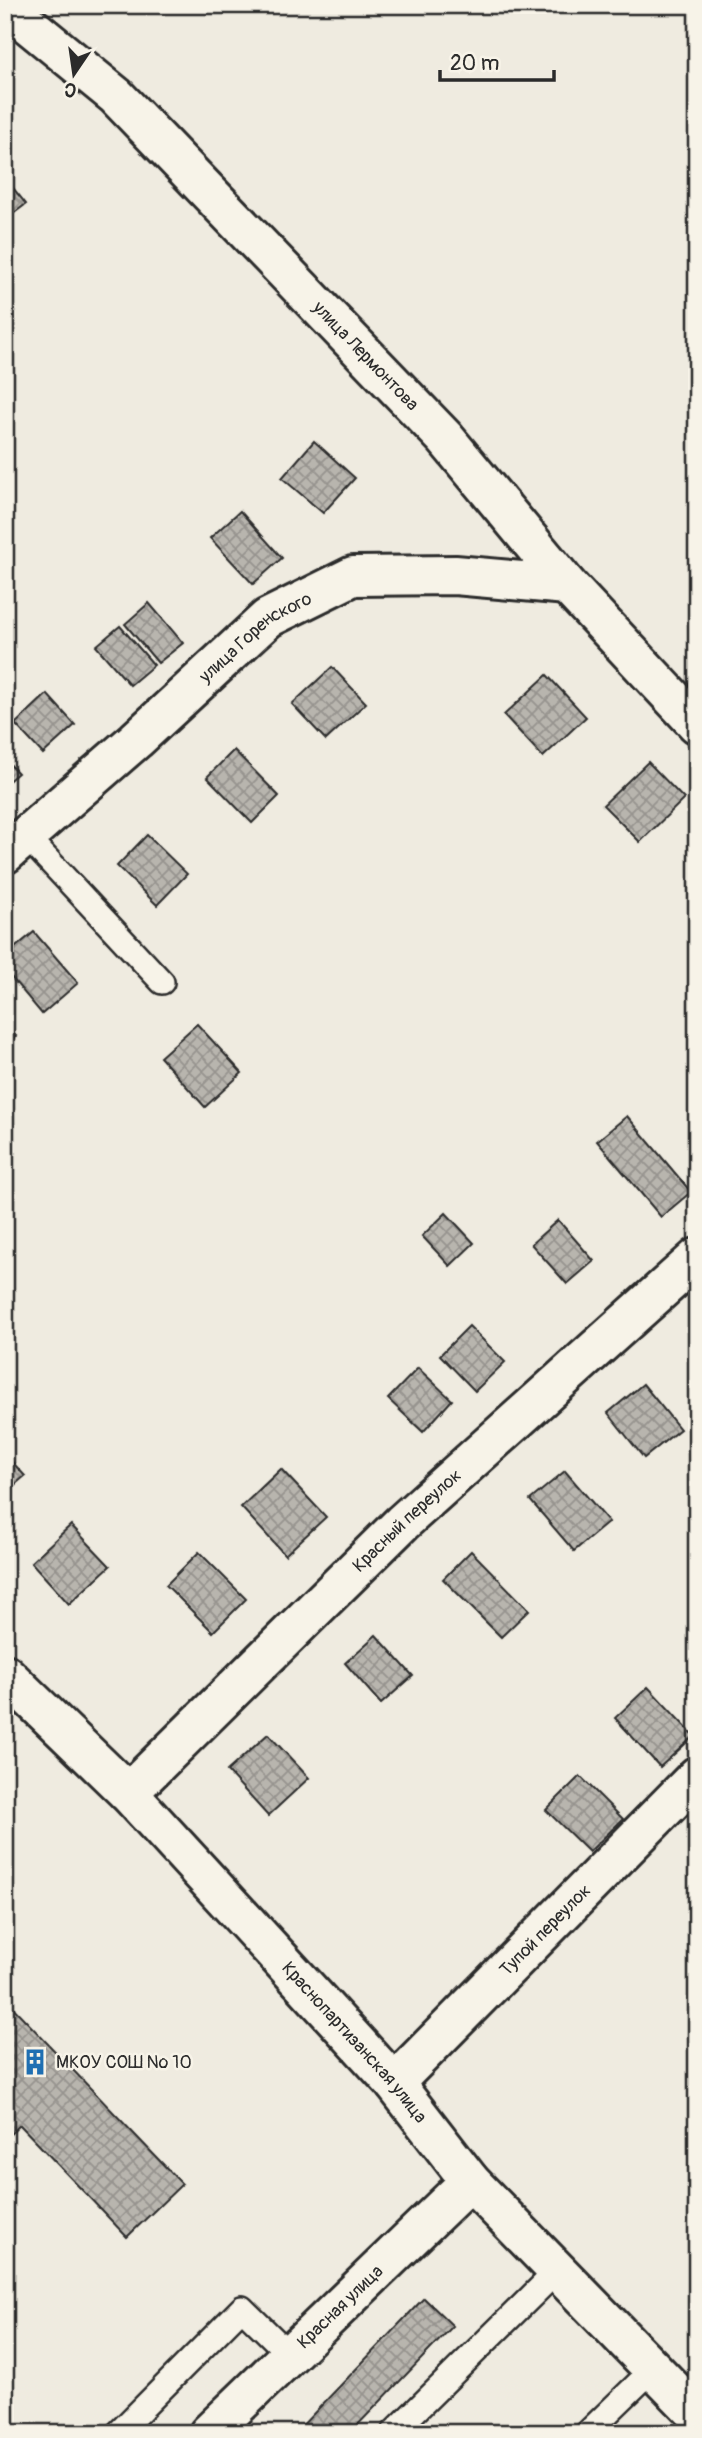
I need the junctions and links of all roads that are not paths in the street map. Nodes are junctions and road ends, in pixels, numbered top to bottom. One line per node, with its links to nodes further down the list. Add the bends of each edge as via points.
1 (9, 12): 2 (street, улица Лермонтова, via 116,96 445,438)
2 (567, 585): 3 (street, улица Лермонтова); 4 (street, улица Горенского, via 455,575 354,576 268,618)
3 (697, 723)
4 (16, 845): 5 (lane)
5 (162, 982)
6 (697, 1258): 9 (street, Красный переулок, via 402,1523)
7 (5, 1674): 9 (street, Краснопартизанская улица)
8 (697, 1776): 10 (street, Тупой переулок)
9 (128, 1793): 10 (street, Краснопартизанская улица)
10 (394, 2083): 11 (street, Краснопартизанская улица)
11 (470, 2181): 12 (street, Краснопартизанская улица); 13 (street, Красная улица)
12 (557, 2271): 14 (street, Краснопартизанская улица); 18 (lane)
13 (290, 2355): 16 (lane, via 242,2308); 17 (street, Красная улица)
14 (653, 2368): 15 (street, Краснопартизанская улица); 19 (lane)
15 (697, 2414)
16 (118, 2433)
17 (209, 2433)
18 (393, 2433)
19 (587, 2433)

